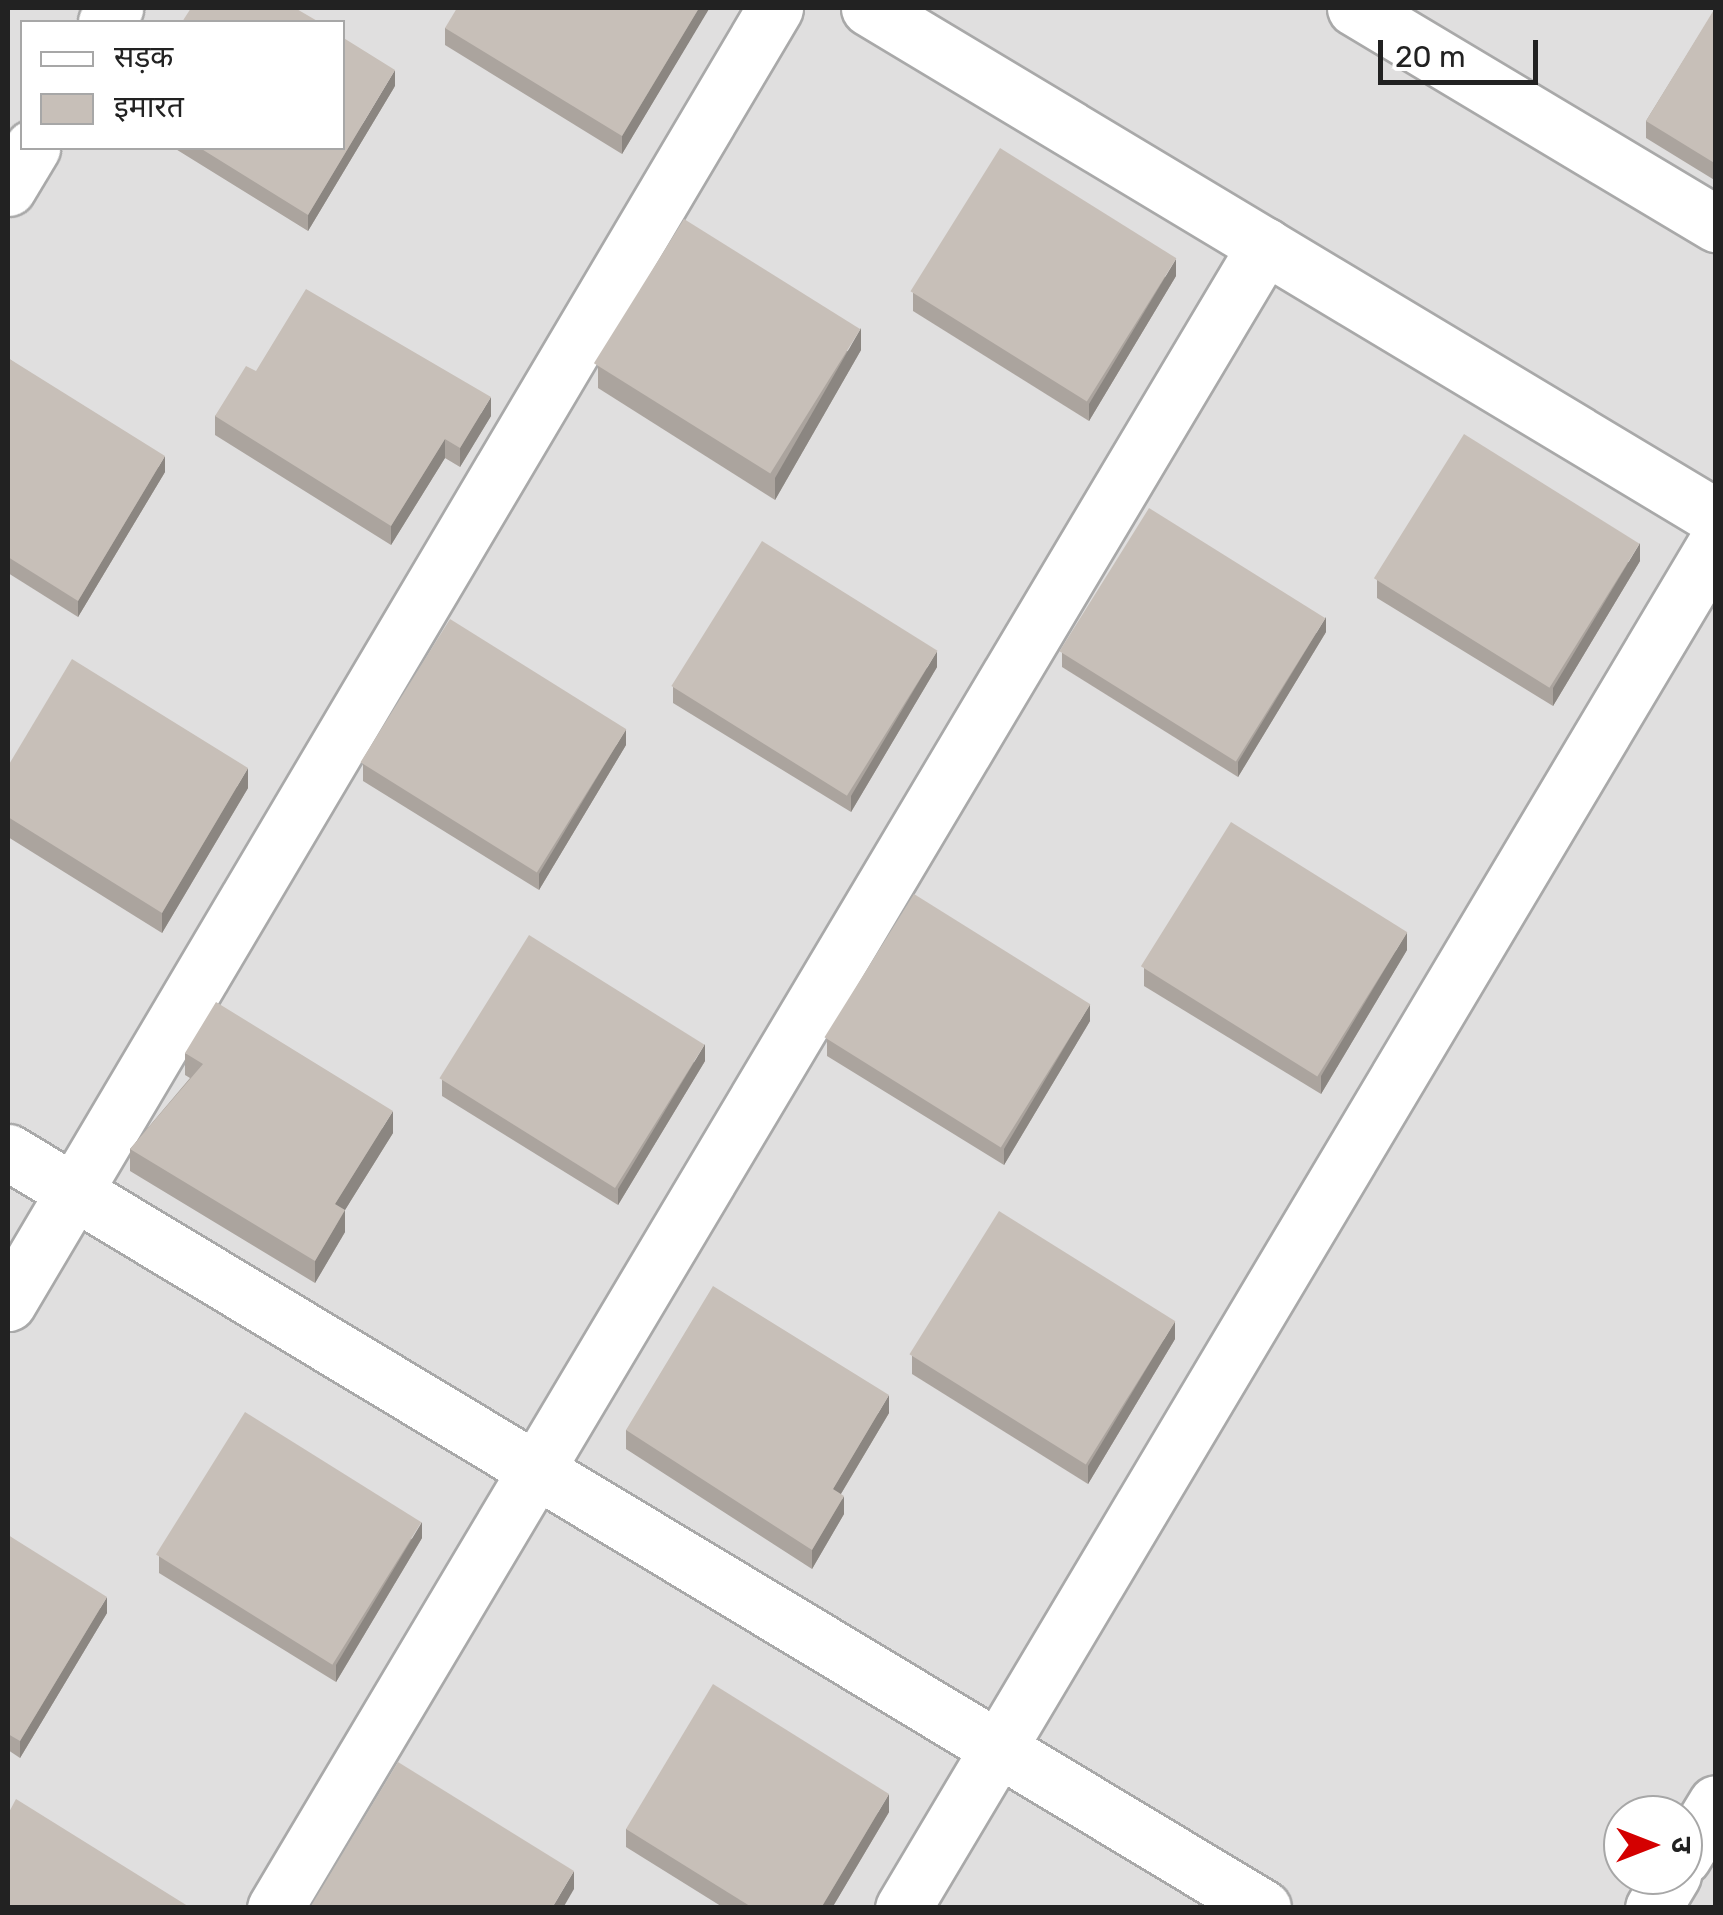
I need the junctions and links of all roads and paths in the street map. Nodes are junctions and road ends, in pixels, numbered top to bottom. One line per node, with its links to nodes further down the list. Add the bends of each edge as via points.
1 (776, 8): 11 (street)
2 (868, 8): 7 (street)
3 (1387, 16): 6 (street)
4 (31, 150): 5 (street)
5 (8, 188)
6 (1716, 224)
7 (1265, 246): 8 (street); 13 (street)
8 (1716, 516)
9 (1716, 543): 14 (street)
10 (8, 1152): 11 (street)
11 (74, 1192): 12 (street); 13 (street)
12 (8, 1303)
13 (536, 1470): 14 (street); 17 (street)
14 (998, 1748): 18 (street); 19 (street)
15 (1716, 1802): 16 (street)
16 (1703, 1824)
17 (275, 1908)
18 (902, 1908)
19 (1263, 1908)

